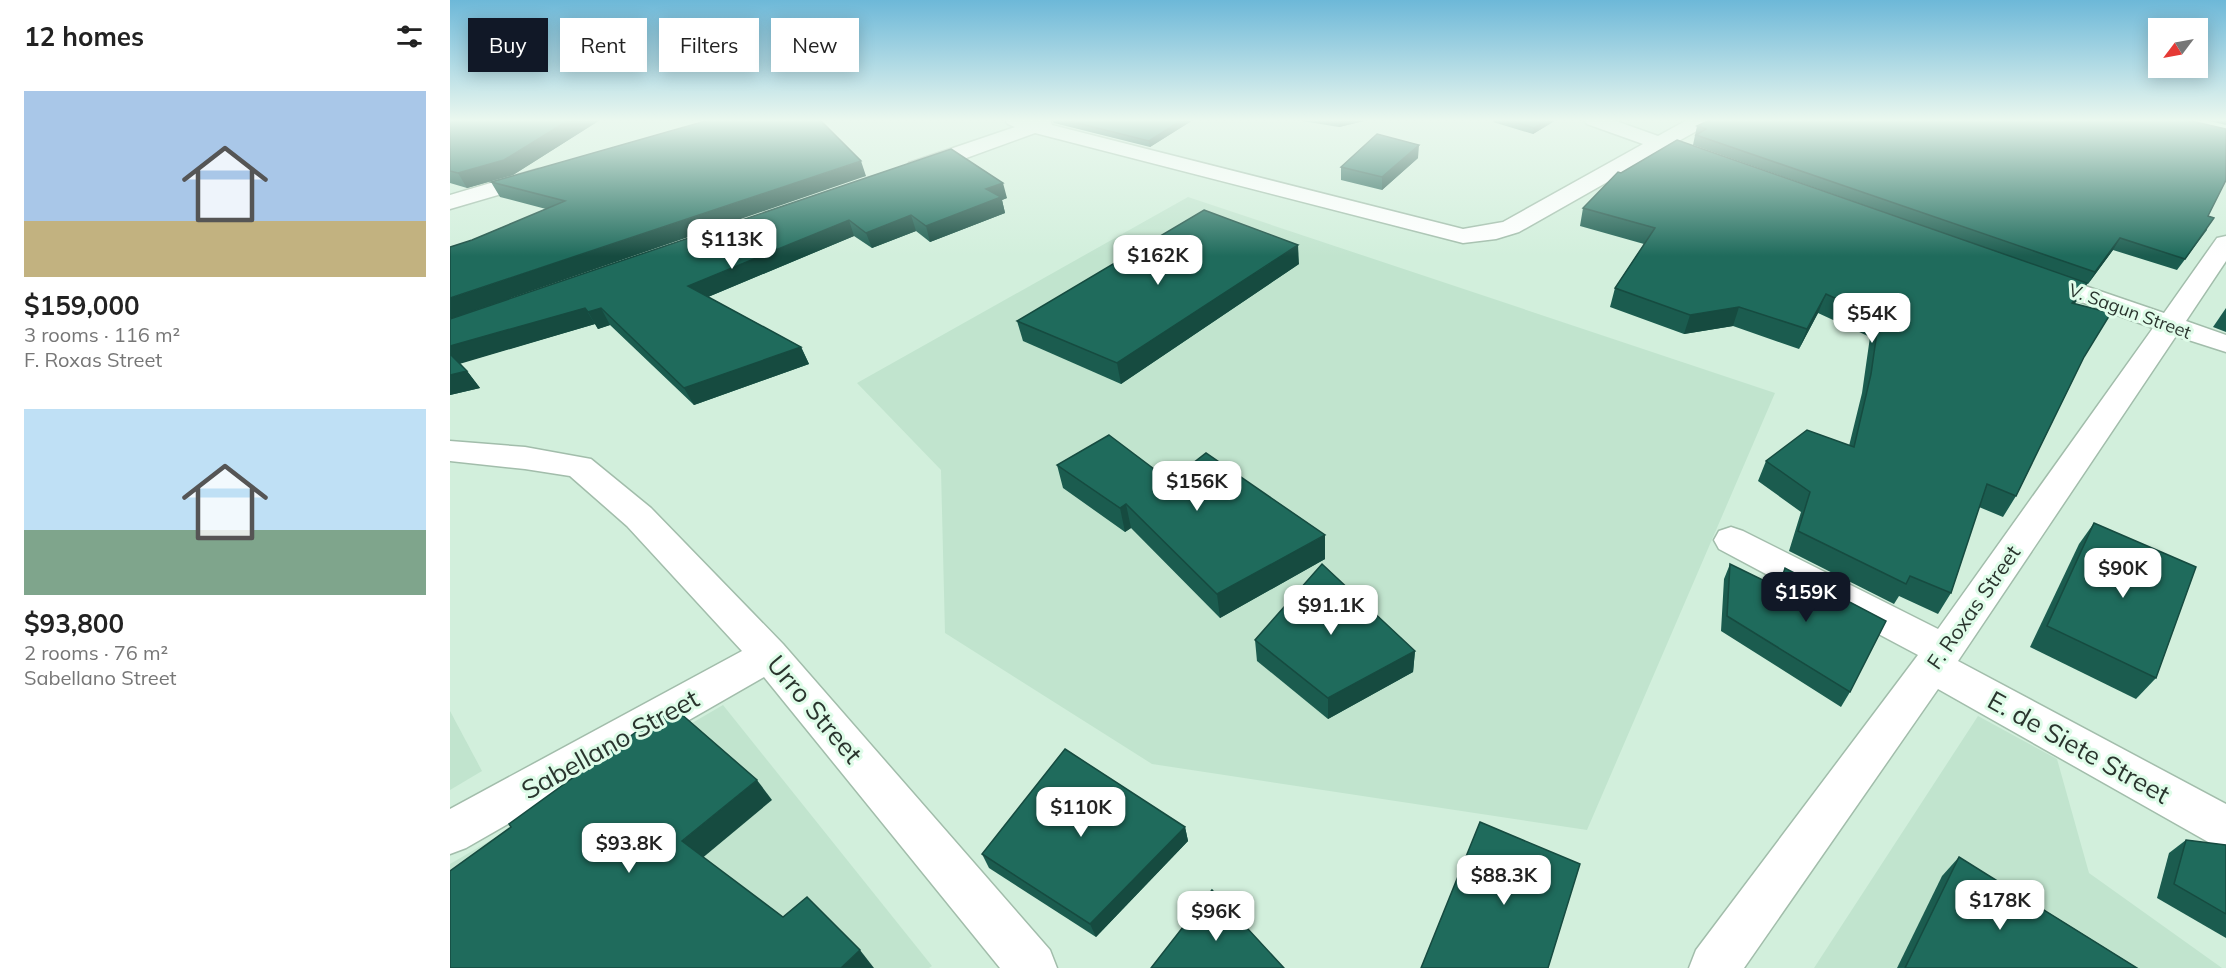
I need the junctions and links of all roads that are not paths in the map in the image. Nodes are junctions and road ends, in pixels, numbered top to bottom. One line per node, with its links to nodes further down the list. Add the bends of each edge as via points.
1 (922, 165): 5 (street)
2 (1193, 165): 3 (street, via 1463,236 1510,227)
3 (1620, 165)
4 (553, 172): 6 (street)
5 (899, 174)
6 (450, 202)
7 (2226, 243): 9 (street, F. Roxas Street)
8 (2014, 269): 9 (street, V. Sagun Street)
9 (2169, 324): 10 (street, V. Sagun Street); 14 (street, F. Roxas Street)
10 (2226, 344)
11 (450, 451): 13 (street, Urro Street, via 580,467 639,517)
12 (1731, 540): 14 (street, E. de Siete Street)
13 (769, 655): 16 (street, Sabellano Street); 17 (street, Urro Street)
14 (1938, 658): 15 (street, E. de Siete Street); 18 (street, F. Roxas Street)
15 (2226, 828)
16 (450, 834)
17 (1032, 968)
18 (1714, 968)

